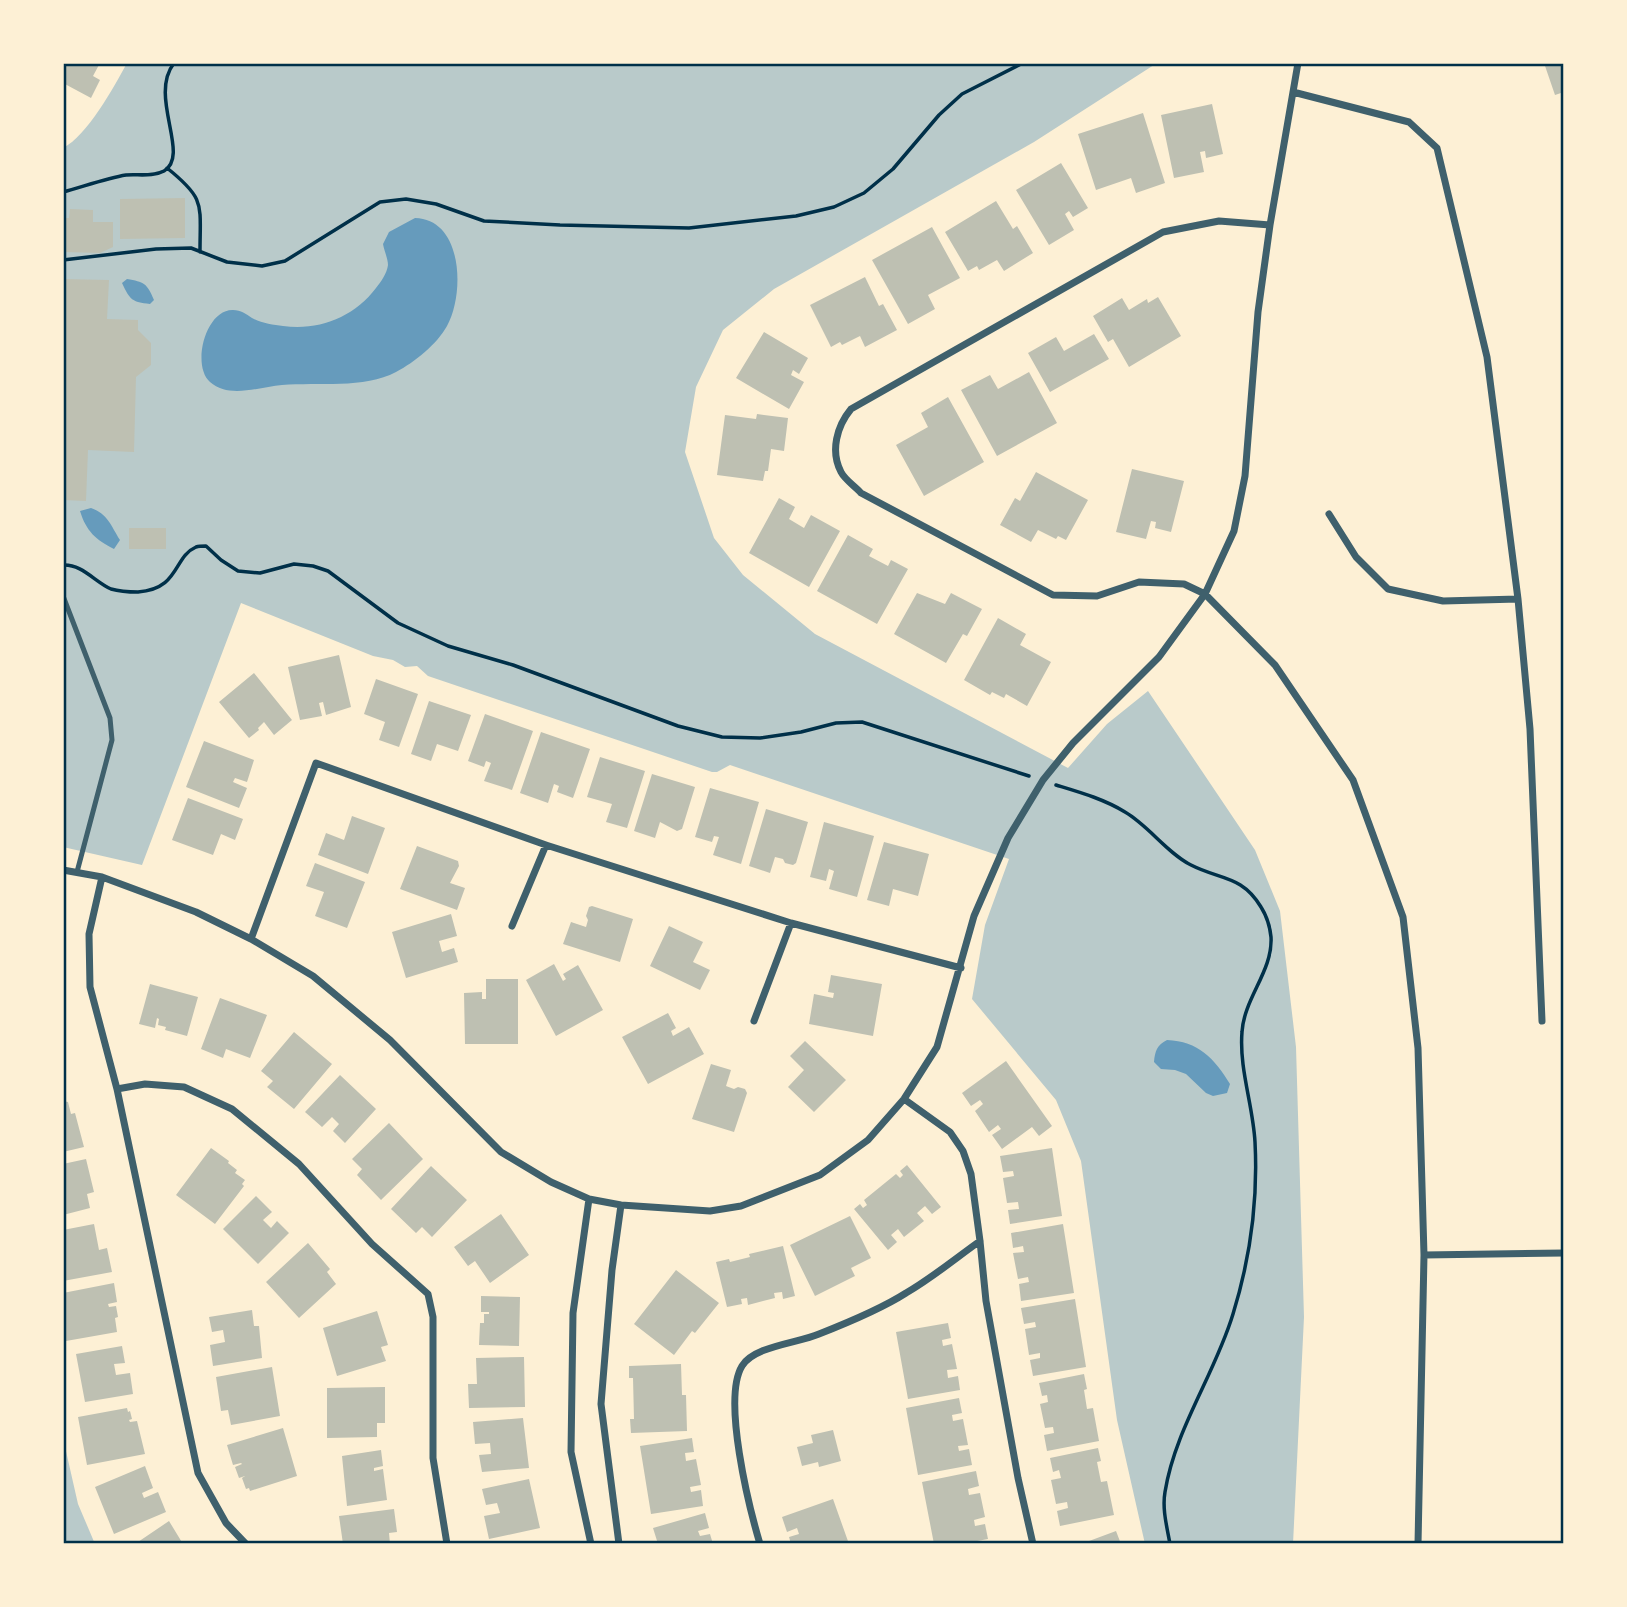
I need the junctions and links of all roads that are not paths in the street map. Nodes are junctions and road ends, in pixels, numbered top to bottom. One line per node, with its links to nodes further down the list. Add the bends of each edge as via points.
1 (1298, 63): 2 (street)
2 (1293, 92): 3 (street); 7 (street, via 1409,122 1437,148 1487,356)
3 (1270, 225): 5 (street, via 1245,475 1234,531); 5 (street, via 1219,221 1163,232 851,409 842,420 835,444 842,473 862,493 1053,595 1097,596 1139,582 1184,584)
4 (1329, 513): 7 (street, via 1356,557 1388,589 1443,601)
5 (1205, 594): 15 (street, via 1159,657 1073,743 1043,780 1008,838 974,916); 24 (street, via 1275,665 1353,780 1403,917 1418,1048)
6 (63, 596): 10 (lane, via 110,718 112,740)
7 (1518, 599): 17 (street, via 1530,729)
8 (546, 845): 12 (street); 13 (street); 14 (street, via 316,762)
9 (63, 870): 10 (street)
10 (77, 872): 11 (street)
11 (102, 877): 14 (street, via 196,912); 18 (street, via 89,934 90,987)
12 (791, 923): 15 (street); 16 (street)
13 (512, 926)
14 (251, 939): 20 (street, via 313,976 390,1040 500,1152)
15 (961, 968): 19 (street, via 937,1047)
16 (754, 1021)
17 (1542, 1021)
18 (117, 1089): 25 (street, via 198,1473 226,1523); 26 (street, via 145,1084 184,1087 232,1109 299,1164 372,1244 428,1294 433,1317 433,1458)
19 (904, 1099): 21 (street, via 867,1140 820,1175 741,1206 710,1211); 22 (street, via 950,1132 963,1151)
20 (589, 1199): 21 (street); 27 (street, via 573,1313 571,1452)
21 (621, 1205): 28 (street, via 601,1404)
22 (981, 1241): 29 (street, via 906,1294 818,1335 757,1353 744,1363 734,1402 746,1498); 30 (street, via 986,1301)
23 (1564, 1253): 24 (street)
24 (1424, 1255): 31 (street)
25 (246, 1544)
26 (447, 1544)
27 (591, 1544)
28 (619, 1544)
29 (760, 1544)
30 (1033, 1544)
31 (1418, 1544)

